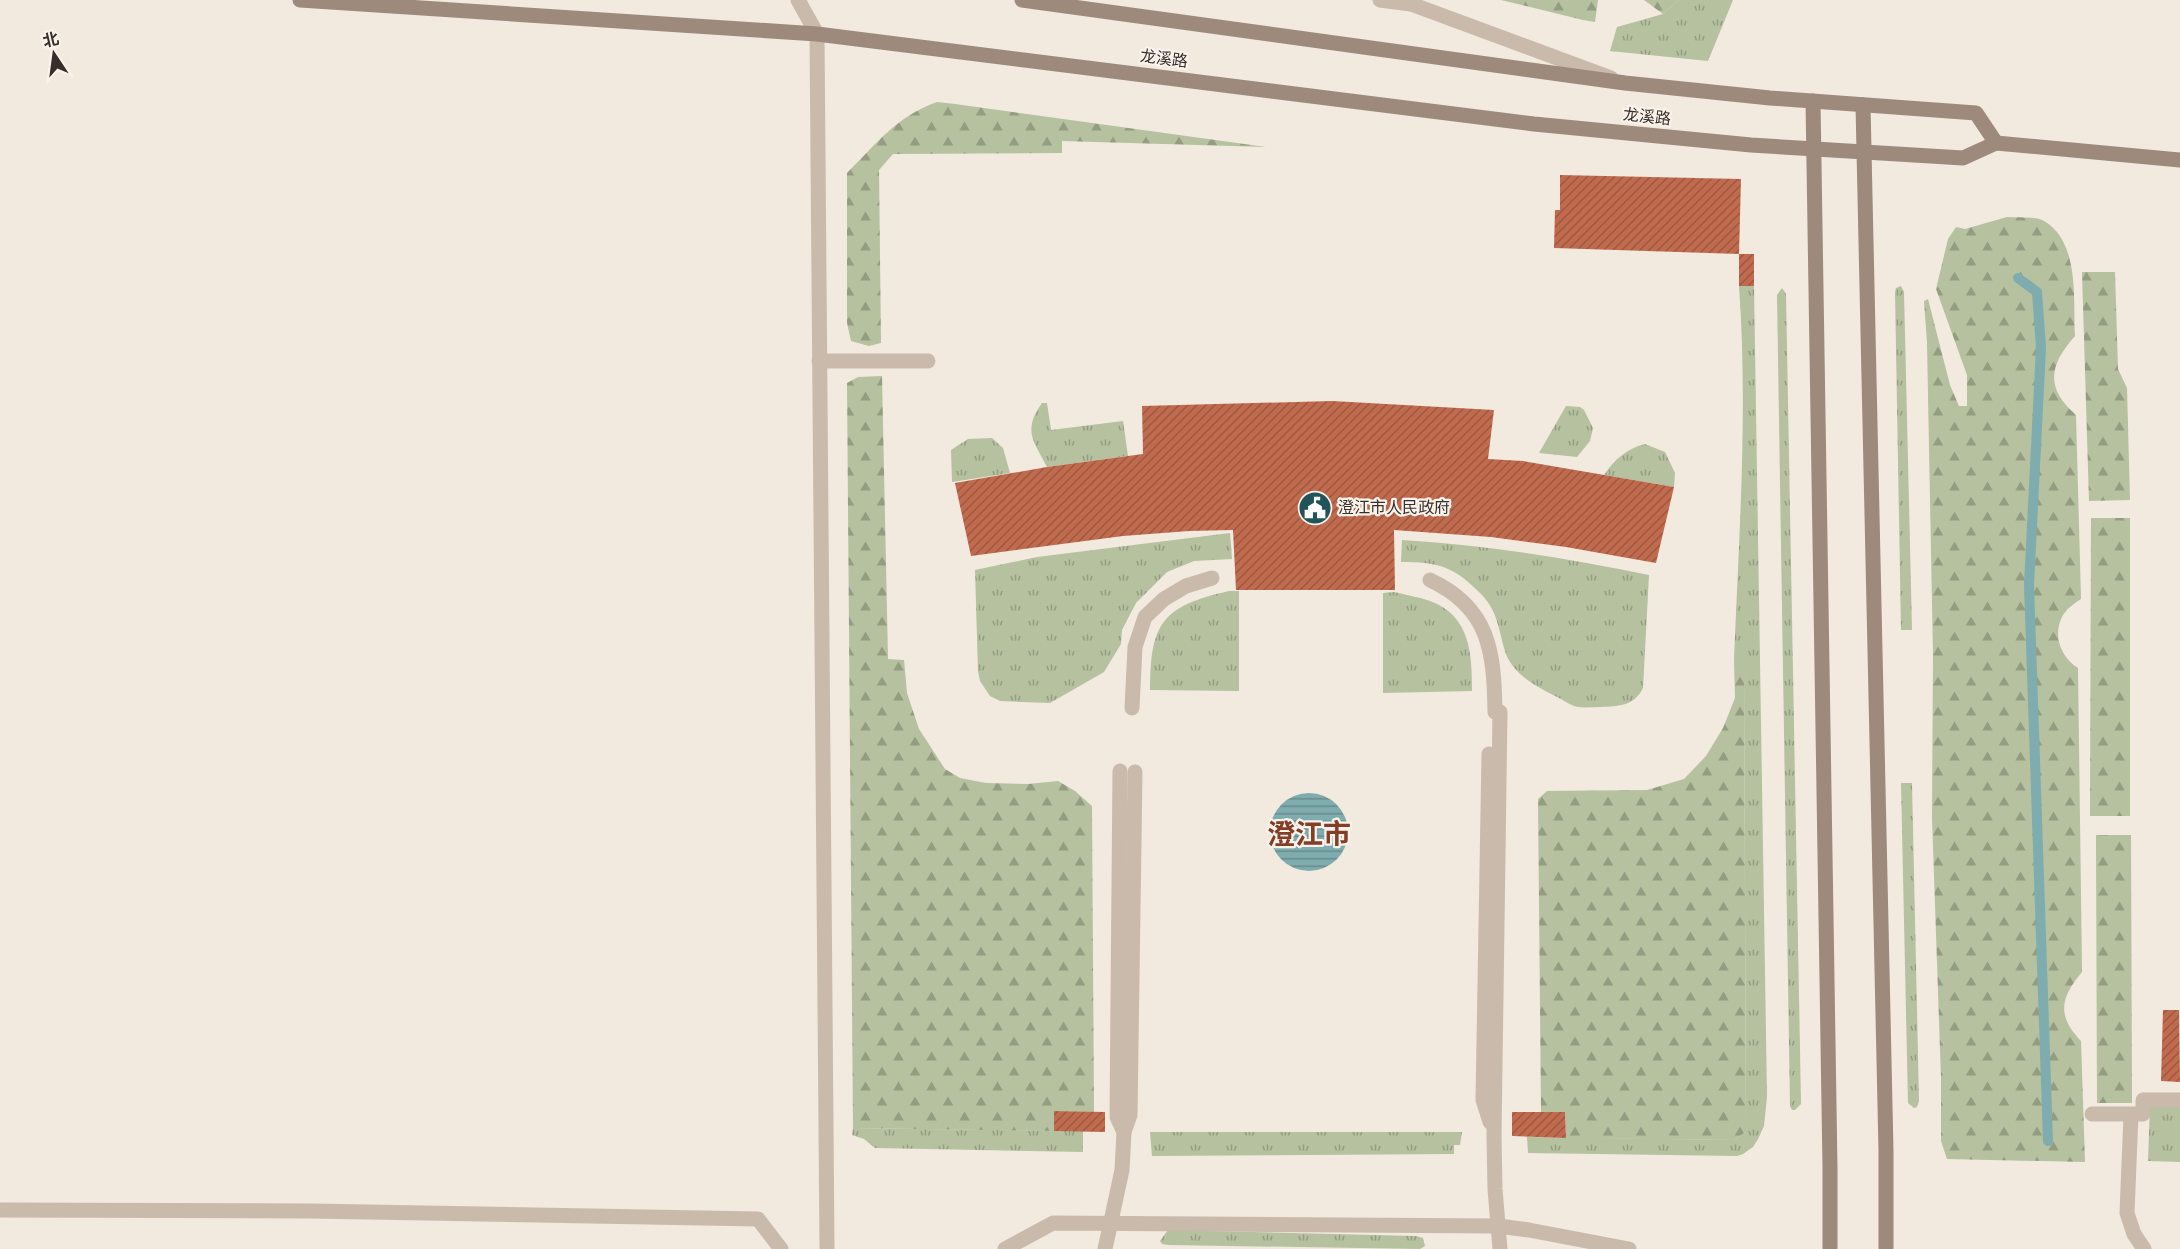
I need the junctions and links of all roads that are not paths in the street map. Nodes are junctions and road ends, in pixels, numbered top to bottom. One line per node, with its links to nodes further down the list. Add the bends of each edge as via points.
1 (300, 0): 5 (main road, 龙溪路)
2 (798, 0): 5 (street)
3 (1022, 0): 6 (main road, 龙溪路)
4 (1380, 0): 6 (street, via 1412,4)
5 (818, 34): 10 (main road, 龙溪路, via 1534,124); 13 (street)
6 (1625, 83): 7 (main road, 龙溪路)
7 (1813, 101): 8 (main road, 龙溪路); 10 (main road)
8 (1863, 105): 9 (main road, 龙溪路, via 1976,114); 11 (main road)
9 (1996, 143): 11 (main road, 龙溪路, via 1963,158); 12 (main road)
10 (1814, 149): 11 (main road, 龙溪路); 31 (main road)
11 (1863, 152): 32 (main road)
12 (2180, 160)
13 (819, 361): 14 (street); 26 (street)
14 (928, 362)
15 (1212, 578): 17 (street, via 1179,590 1144,617 1135,647)
16 (1430, 580): 24 (street, via 1457,595 1481,625 1495,671 1494,1136)
17 (1132, 708)
18 (1128, 771): 23 (street, via 1117,1117 1124,1132 1122,1170)
19 (2180, 1100): 21 (street, via 2143,1100 2143,1114)
20 (2092, 1114): 21 (street)
21 (2131, 1115): 33 (street, via 2127,1213)
22 (0, 1210): 25 (street, via 758,1219)
23 (1111, 1224): 24 (street); 27 (street, via 1053,1222); 28 (street)
24 (1498, 1226): 29 (street); 30 (street)
25 (781, 1249)
26 (827, 1249)
27 (1005, 1249)
28 (1106, 1249)
29 (1500, 1249)
30 (1629, 1249)
31 (1830, 1249)
32 (1886, 1249)
33 (2144, 1249)

